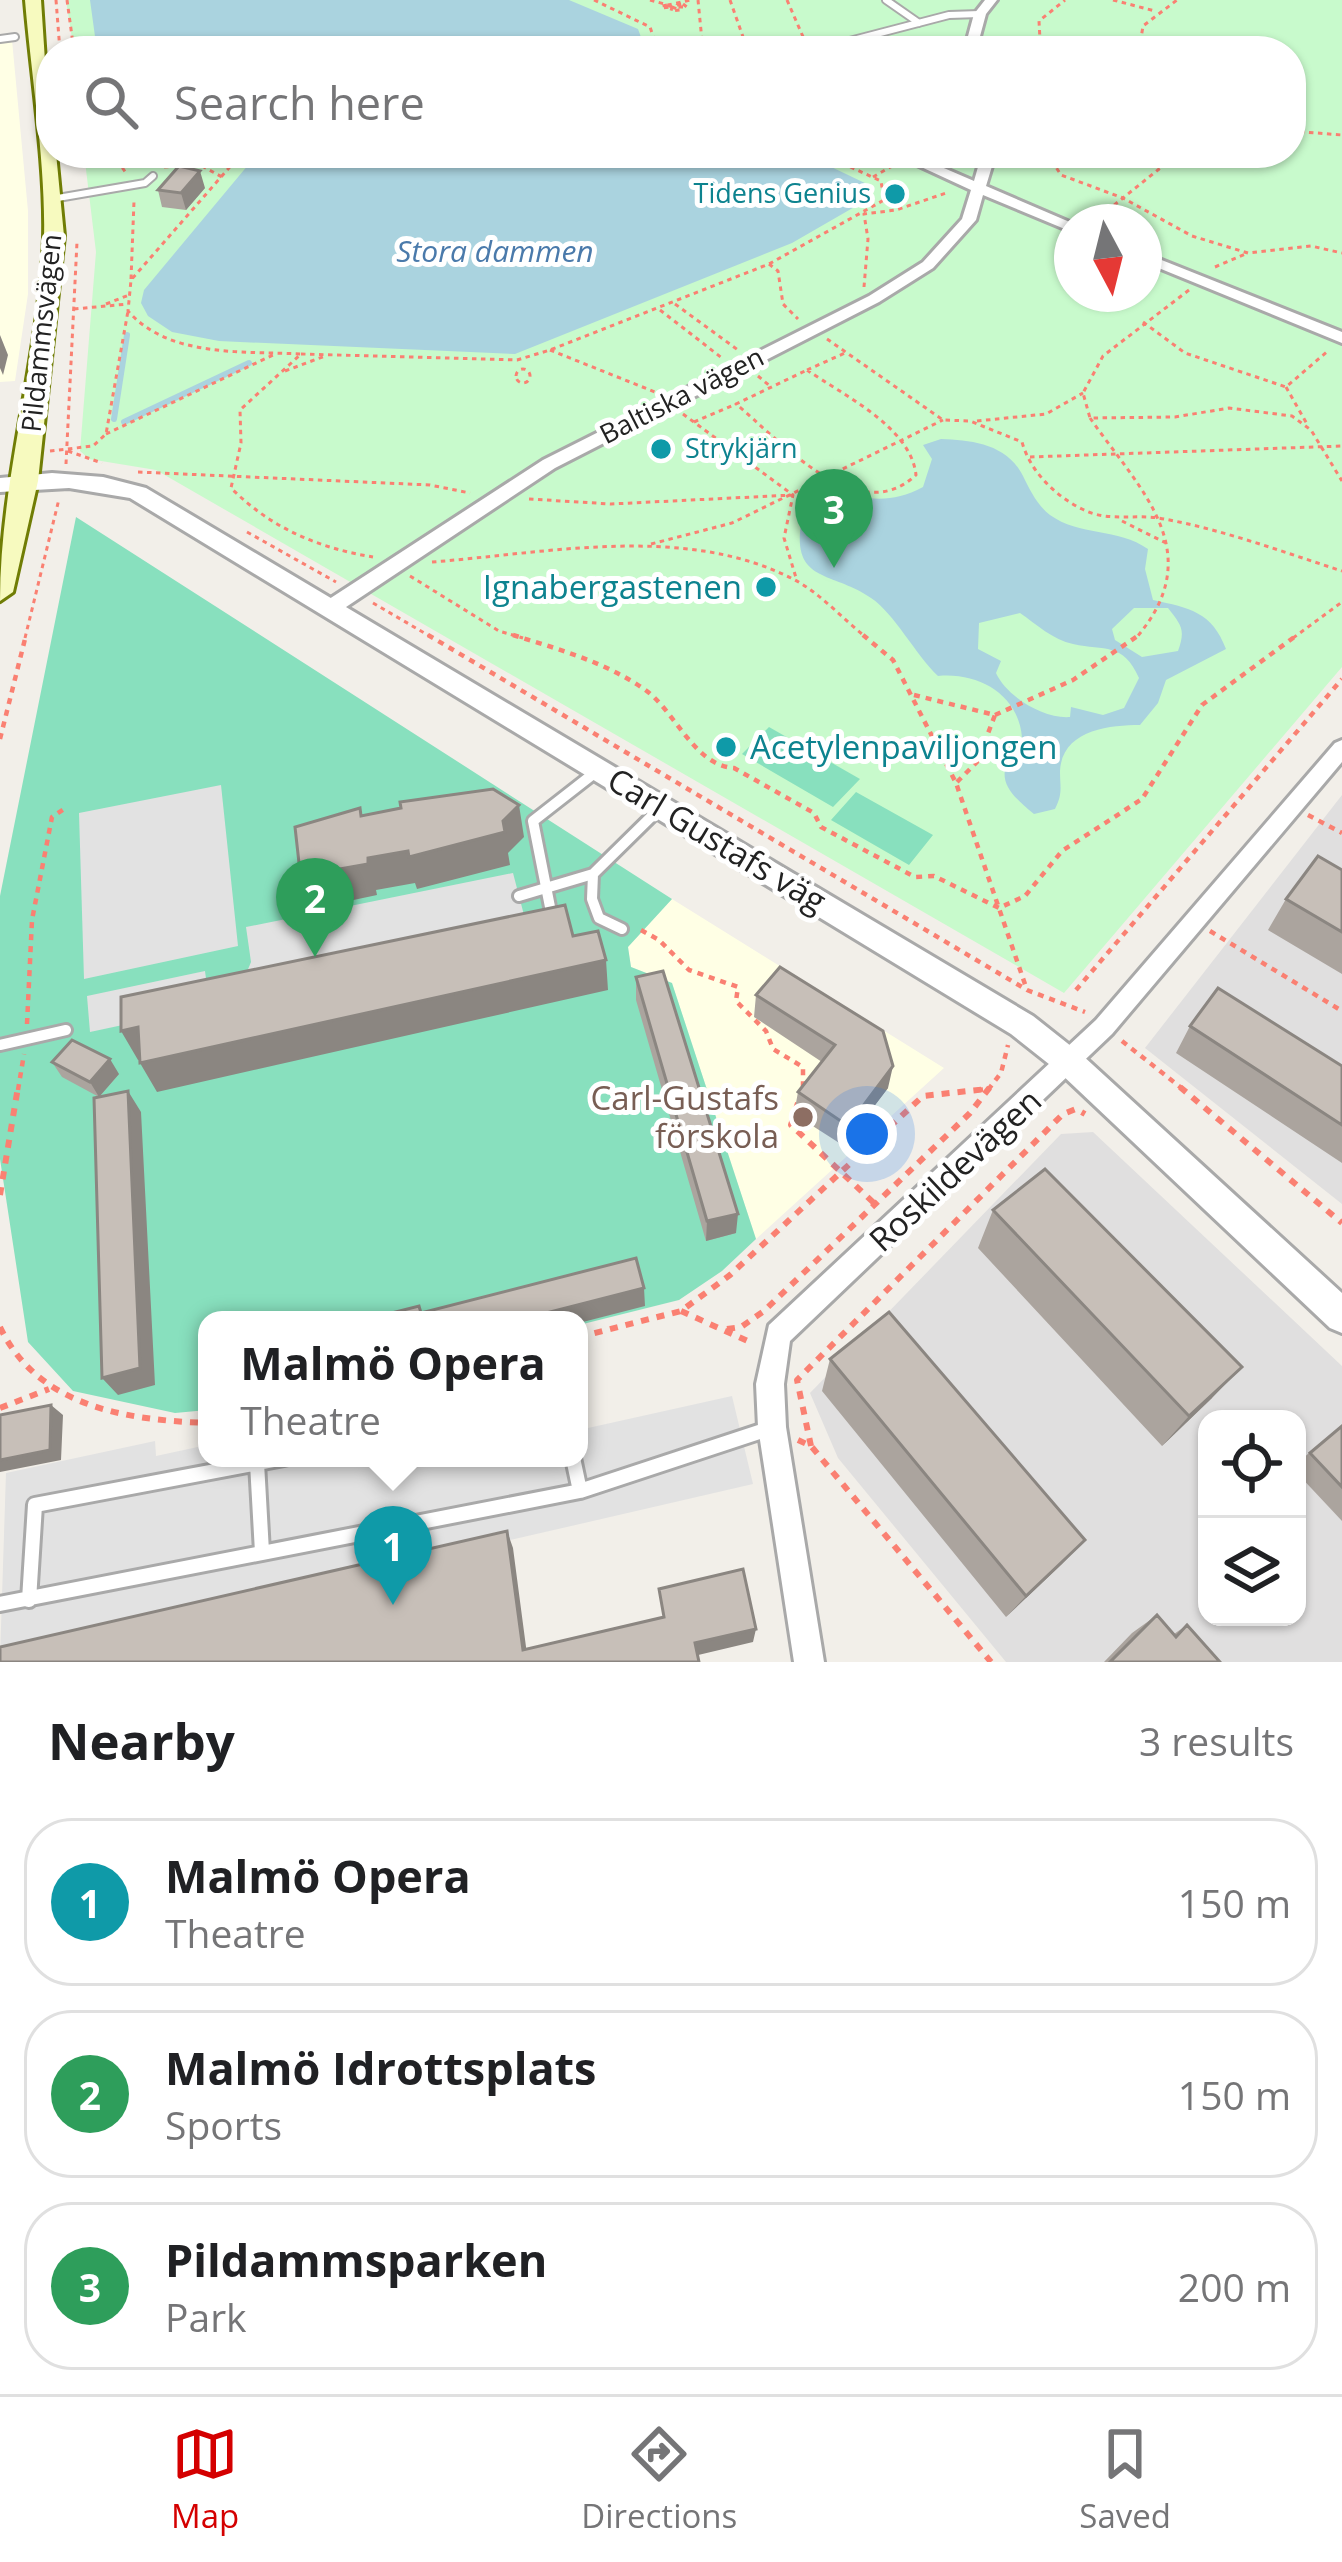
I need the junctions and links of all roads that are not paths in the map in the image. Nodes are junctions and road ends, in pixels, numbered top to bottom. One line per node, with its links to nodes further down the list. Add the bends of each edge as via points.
1 (33, 0): 6 (main road, Pildammsvägen)
2 (886, 0): 5 (lane)
3 (991, 0): 4 (street)
4 (980, 14): 5 (lane); 8 (street)
5 (919, 23): 7 (lane)
6 (36, 36)
7 (868, 36)
8 (974, 36)
9 (15, 37): 10 (lane)
10 (0, 40)
11 (49, 168): 16 (main road, Pildammsvägen)
12 (932, 168): 15 (street)
13 (986, 168): 15 (street, Baltiska vägen)
14 (153, 176): 16 (lane)
15 (982, 190): 17 (street); 22 (street, Baltiska vägen, via 969,220 928,265 491,497 403,568)
16 (52, 199): 20 (main road, Pildammsvägen, via 54,236)
17 (1054, 220)
18 (1162, 264): 19 (street)
19 (1342, 338)
20 (9, 480): 21 (main road, Pildammsvägen); 22 (street, Carl Gustafs väg, via 66,465 138,493)
21 (0, 592)
22 (331, 608): 24 (street, Carl Gustafs väg)
23 (1342, 748): 33 (street, Roskildevägen)
24 (600, 769): 25 (street, Carl Gustafs väg); 27 (lane, via 533,821)
25 (662, 806): 26 (lane); 33 (street, Carl Gustafs väg, via 1022,1025)
26 (593, 874): 27 (lane); 30 (lane, via 599,918)
27 (547, 890): 28 (lane); 29 (lane, via 553,923)
28 (519, 896)
29 (546, 925)
30 (622, 929)
31 (66, 1030): 32 (lane)
32 (0, 1045)
33 (1070, 1063): 34 (street, Carl Gustafs väg); 35 (street, Roskildevägen, via 778,1334)
34 (1342, 1316)
35 (772, 1427): 39 (lane); 43 (street)
36 (236, 1467): 41 (lane, via 34,1505)
37 (257, 1467): 40 (lane)
38 (575, 1467): 39 (lane)
39 (580, 1491): 40 (lane)
40 (262, 1552): 41 (lane)
41 (29, 1600): 42 (lane)
42 (0, 1604)
43 (809, 1662)

